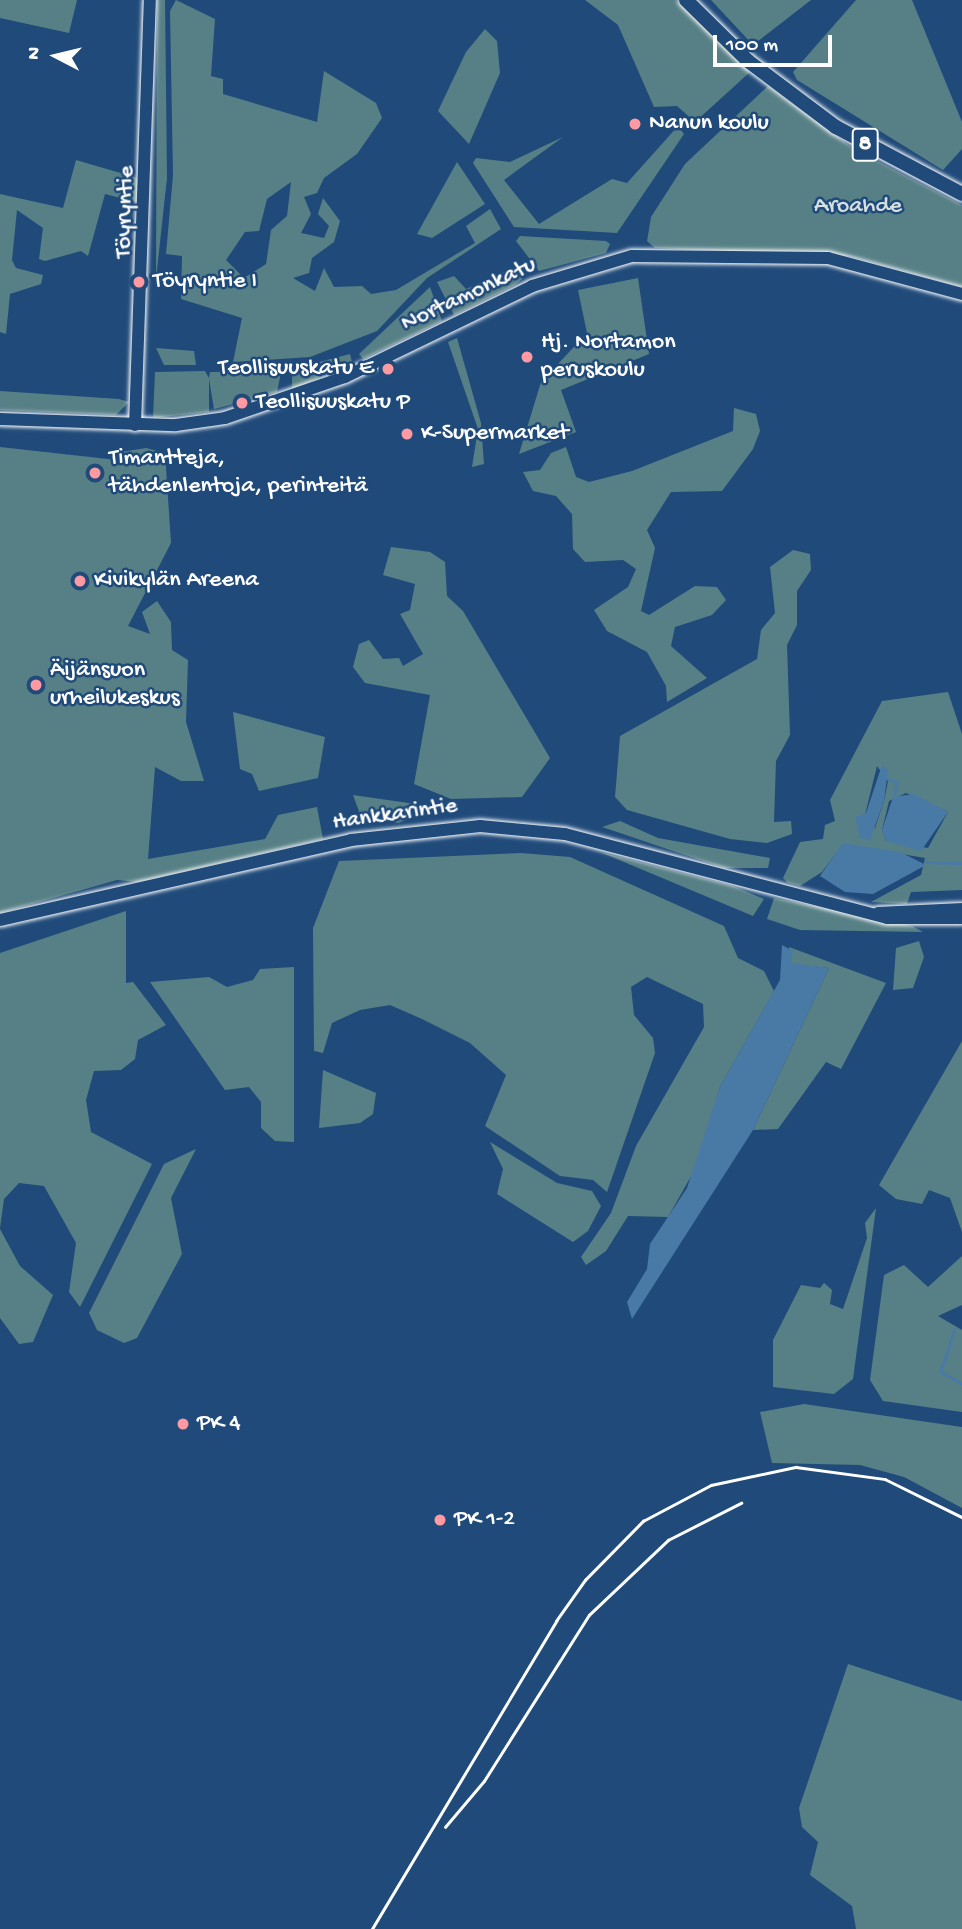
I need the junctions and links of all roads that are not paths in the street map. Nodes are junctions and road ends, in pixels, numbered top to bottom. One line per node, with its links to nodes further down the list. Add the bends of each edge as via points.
1 (150, 0): 6 (main road, Töyryntie)
2 (686, 0): 3 (highway, 8, via 775,83 876,152)
3 (962, 194)
4 (962, 293): 6 (main road, Nortamonkatu, via 828,258 632,256 531,286 290,399 202,423)
5 (0, 419): 6 (main road, Nortamonkatu)
6 (135, 425)
7 (962, 909): 8 (main road, Hankkarintie)
8 (878, 913): 9 (main road, Hankkarintie, via 887,918); 10 (main road, Hankkarintie, via 565,834 439,826 351,840)
9 (962, 919)
10 (0, 920)

